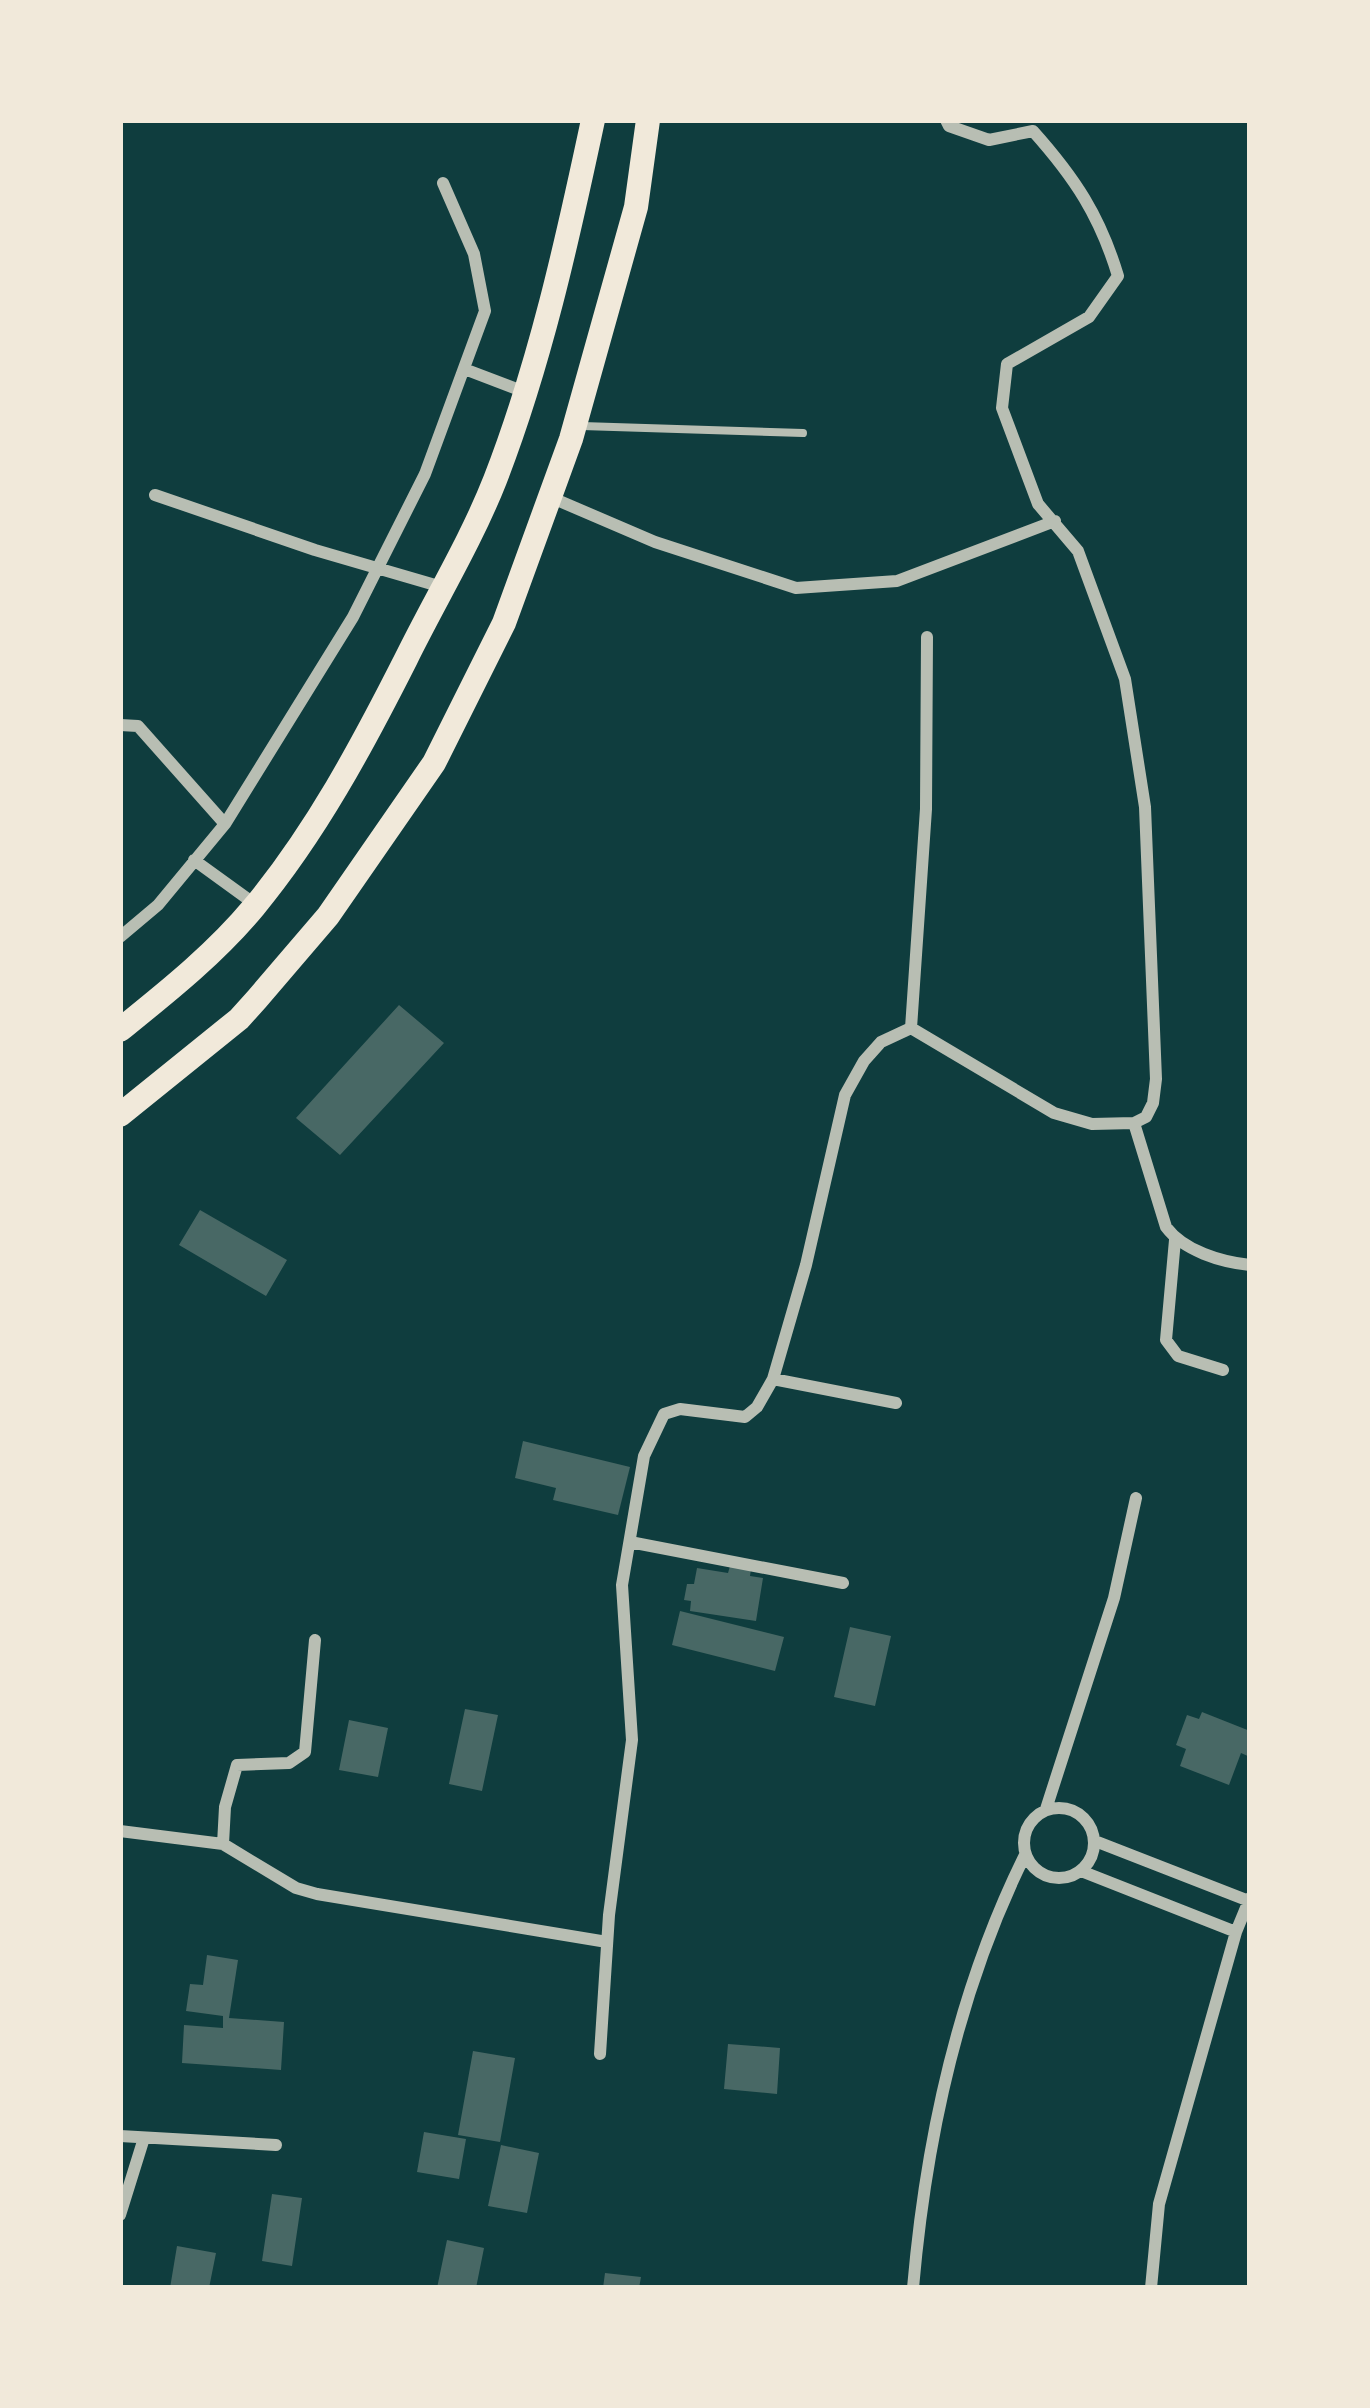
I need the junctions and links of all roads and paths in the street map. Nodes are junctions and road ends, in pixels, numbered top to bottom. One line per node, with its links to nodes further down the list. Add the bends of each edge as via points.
1 (593, 120): 6 (main road)
2 (648, 120): 7 (main road, via 636,207)
3 (946, 120): 11 (street, via 988,140 1033,131 1105,230 1118,276 1089,317 1006,364 1002,408 1038,504)
4 (443, 184): 5 (street, via 483,287 485,311)
5 (467, 370): 6 (street); 12 (street)
6 (526, 392): 13 (main road, via 493,484)
7 (575, 426): 8 (lane); 10 (main road)
8 (802, 434)
9 (154, 495): 12 (street)
10 (550, 497): 11 (street, via 796,588 897,581); 22 (main road, via 504,622 434,763 328,916 239,1019)
11 (1055, 521): 23 (street, via 1078,550 1125,679 1145,806 1156,1079 1154,1102)
12 (376, 569): 13 (street); 16 (street)
13 (442, 587): 18 (main road, via 358,752)
14 (927, 637): 20 (street, via 926,809)
15 (120, 725): 16 (street, via 139,726)
16 (225, 824): 17 (street)
17 (194, 860): 18 (street); 19 (street)
18 (256, 905): 21 (main road, via 191,973)
19 (120, 937)
20 (911, 1028): 23 (street, via 1054,1113 1092,1124); 27 (street, via 881,1042 845,1095)
21 (120, 1030)
22 (120, 1115)
23 (1135, 1123): 24 (street)
24 (1175, 1240): 25 (street); 26 (street, via 1166,1340 1178,1357)
25 (1250, 1265)
26 (1223, 1370)
27 (773, 1379): 28 (street); 30 (street, via 745,1418 680,1408 664,1414 644,1456)
28 (896, 1403)
29 (1136, 1498): 33 (street, via 1114,1598)
30 (630, 1542): 31 (street); 41 (street, via 622,1586 632,1740)
31 (843, 1583)
32 (315, 1640): 36 (street, via 305,1752 289,1763 237,1765)
33 (1046, 1809): 35 (street, via 1078,1812); 37 (street, via 1026,1828)
34 (120, 1831): 36 (street)
35 (1095, 1841): 38 (street); 39 (street)
36 (223, 1844): 41 (street, via 317,1894)
37 (1024, 1855): 38 (street, via 1048,1877); 47 (street, via 946,2069)
38 (1081, 1871): 40 (street)
39 (1249, 1900): 40 (street)
40 (1236, 1932): 48 (street, via 1159,2204)
41 (607, 1942): 42 (street)
42 (600, 2054)
43 (120, 2136): 44 (street)
44 (144, 2138): 45 (street); 46 (street)
45 (276, 2145)
46 (120, 2215)
47 (913, 2288)
48 (1151, 2288)

